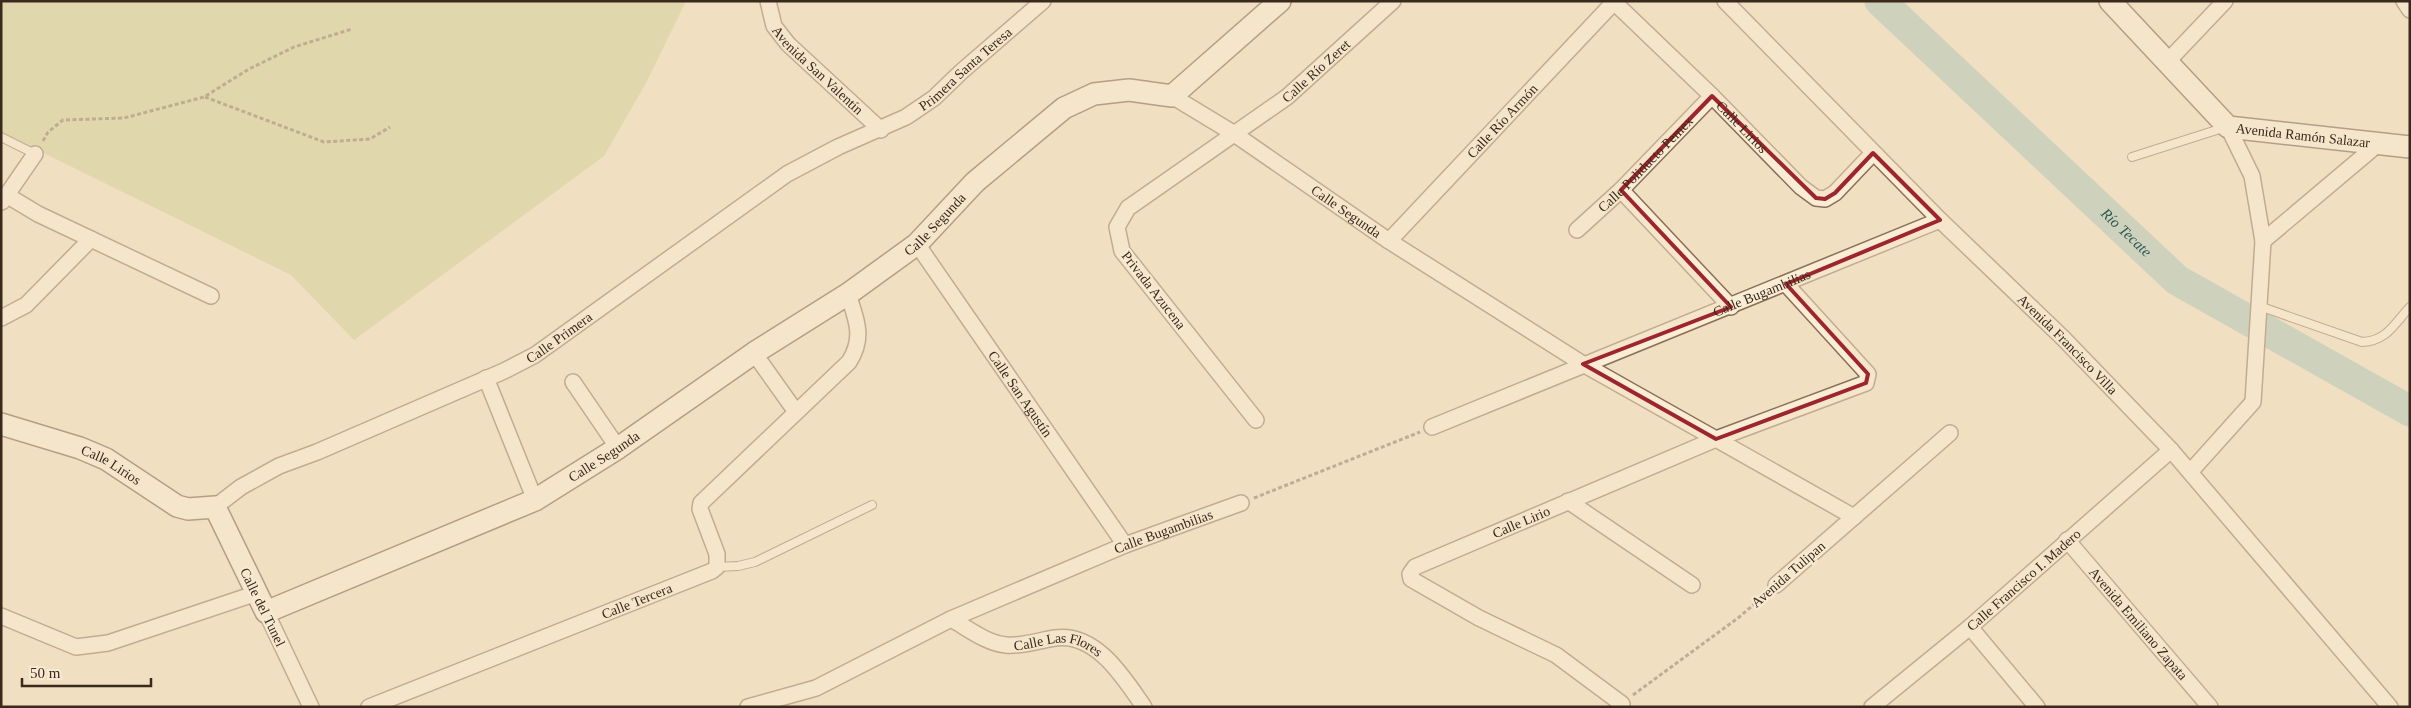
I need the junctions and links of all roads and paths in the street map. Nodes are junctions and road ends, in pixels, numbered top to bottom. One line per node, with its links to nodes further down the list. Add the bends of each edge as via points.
1 (1043, 1): 18 (street, Primera Santa Teresa, via 934,98)
2 (1280, 1): 13 (street)
3 (1393, 1): 19 (street, Calle Río Zeret, via 1287,97)
4 (1614, 1): 14 (street, Calle Lirios); 31 (street, Calle Río Armón)
5 (1725, 1): 23 (street, Avenida Francisco Villa)
6 (2110, 1): 12 (street)
7 (2225, 1): 12 (street)
8 (2404, 1): 10 (street)
9 (772, 3): 18 (street, Avenida San Valentín, via 774,26 788,44)
10 (2410, 10)
11 (352, 30): 15 (path, via 294,47 249,68)
12 (2168, 61): 16 (street)
13 (1172, 96): 19 (street, Calle Segunda); 33 (street, Calle Segunda, via 1129,90 1094,94 1064,108 975,182)
14 (1712, 96): 23 (street, Calle Lirios, via 1801,187 1816,198 1825,199 1835,194); 26 (street, Calle Poliducto Pemex)
15 (204, 97): 17 (path, via 324,142 370,139); 24 (path, via 124,118 63,120 48,132)
16 (2228, 127): 21 (street, Avenida Ramón Salazar); 25 (lane); 32 (street, via 2252,176)
17 (390, 128)
18 (880, 130): 43 (street, Calle Primera, via 838,147 787,174 535,355)
19 (1232, 133): 31 (street, Calle Segunda); 46 (street, Privada Azucena, via 1128,208 1117,227 1122,251)
20 (1, 137): 24 (lane)
21 (2378, 144): 22 (street, Avenida Ramón Salazar); 32 (street, Avenida Ramón Salazar)
22 (2410, 147)
23 (1874, 153): 28 (street, Avenida Francisco Villa)
24 (35, 154): 27 (street)
25 (2132, 157)
26 (1621, 190): 29 (street, Calle Poliducto Pemex); 37 (street)
27 (4, 199): 30 (street)
28 (1940, 220): 34 (street, Calle Bugambilias); 52 (street, Avenida Francisco Villa, via 2063,338)
29 (1577, 230)
30 (91, 239): 36 (street); 40 (street, via 26,305)
31 (1389, 241): 42 (street, Calle Segunda)
32 (2263, 241): 38 (street)
33 (917, 244): 35 (street, Calle Segunda); 61 (street, Calle San Agustín)
34 (1786, 284): 37 (street, Calle Bugambilias); 50 (street, Calle Lirio, via 1868,374 1868,379 1866,383)
35 (848, 294): 41 (street, Calle Segunda); 45 (street, via 857,322 857,349 849,362)
36 (211, 296)
37 (1730, 306): 42 (street, Calle Bugambilias)
38 (2259, 306): 39 (lane, via 2362,342 2383,337); 53 (street, via 2253,402)
39 (2410, 307)
40 (1, 318)
41 (754, 353): 45 (street); 51 (street, Calle Segunda)
42 (1583, 364): 48 (street, Calle Bugambilias); 50 (street)
43 (486, 378): 54 (street); 58 (street, Calle Primera, via 279,466 241,487)
44 (573, 382): 51 (street)
45 (796, 412): 62 (street, via 701,503 700,509 717,554)
46 (1256, 420)
47 (1, 424): 58 (street, Calle Lirios, via 106,459 177,506 188,510)
48 (1432, 427): 56 (path)
49 (1950, 433): 59 (street, Avenida Tulipan)
50 (1716, 439): 55 (street, Calle Lirio); 59 (street)
51 (618, 448): 54 (street, Calle Segunda)
52 (2171, 450): 53 (street, Avenida Francisco Villa); 60 (street, Calle Francisco I. Madero)
53 (2191, 471): 78 (street, Avenida Francisco Villa)
54 (535, 500): 66 (street, Calle Segunda)
55 (1568, 501): 63 (street); 70 (street, Calle Lirio, via 1415,567 1410,574 1411,579 1479,618 1556,655)
56 (1241, 503): 61 (street, Calle Bugambilias)
57 (872, 505): 62 (lane, via 754,562)
58 (215, 507): 65 (street, Calle del Tunel)
59 (1854, 517): 64 (street, Avenida Tulipan)
60 (2067, 540): 69 (street, Calle Francisco I. Madero); 77 (street, Avenida Emiliano Zapata)
61 (1125, 545): 68 (street, Calle Bugambilias)
62 (717, 567): 72 (street, Calle Tercera)
63 (1692, 585)
64 (1776, 585): 70 (path, Avenida Tulipan, via 1738,618)
65 (257, 593): 66 (street, Calle del Tunel); 67 (street, via 108,642 76,647)
66 (266, 612): 71 (street, Calle del Tunel)
67 (1, 616)
68 (951, 619): 73 (street, Calle Bugambilias, via 816,688); 74 (street, Calle Las Flores, via 988,640 1008,646 1058,637 1083,640 1126,680)
69 (1970, 627): 75 (street, Calle Francisco I. Madero); 76 (street)
70 (1622, 704)
71 (311, 707)
72 (369, 707)
73 (748, 707)
74 (1144, 707)
75 (1872, 707)
76 (2037, 707)
77 (2210, 707)
78 (2390, 707)

